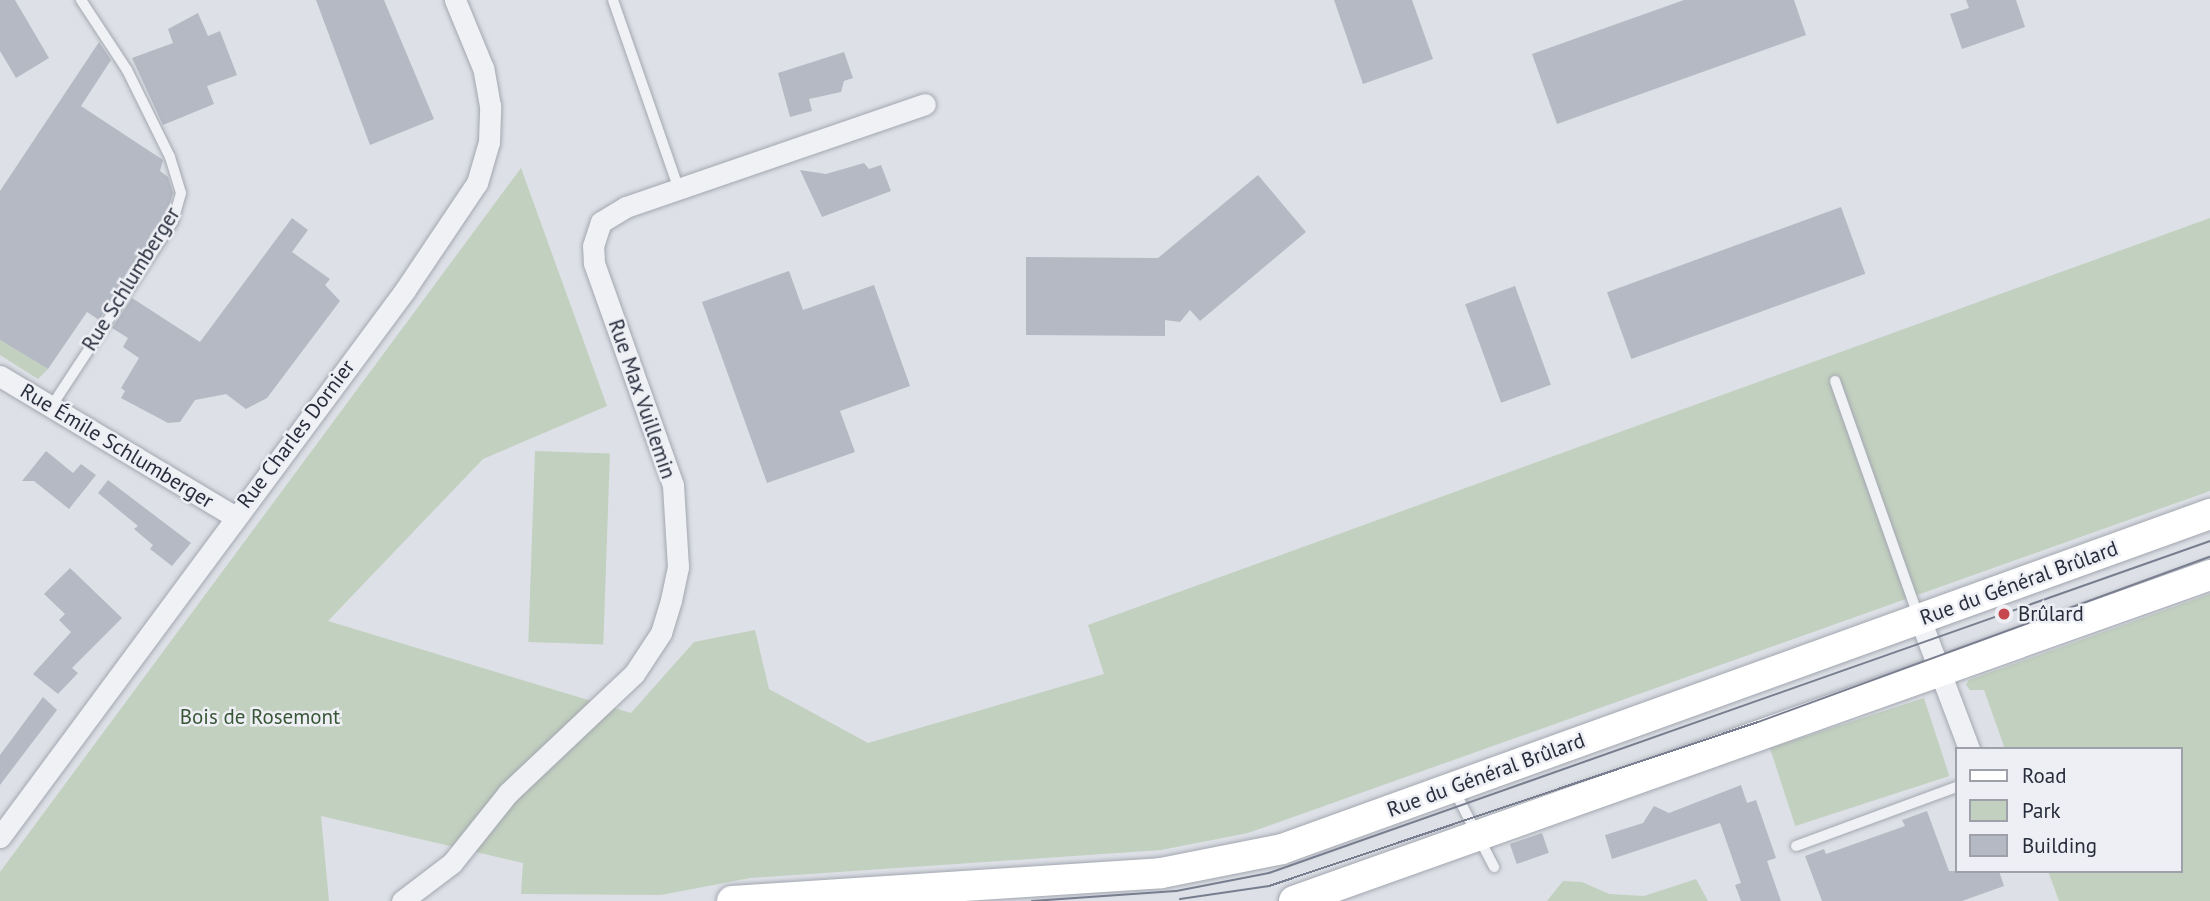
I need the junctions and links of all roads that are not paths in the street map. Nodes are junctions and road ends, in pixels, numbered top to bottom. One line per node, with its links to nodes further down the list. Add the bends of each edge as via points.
1 (81, 0): 8 (lane, Rue Schlumberger, via 127,70 170,157 181,193 173,221)
2 (455, 0): 10 (street, Rue Charles Dornier, via 483,68 490,106 489,142 477,183 405,290)
3 (613, 0): 5 (lane)
4 (925, 104): 5 (street, Rue Max Vuillemin)
5 (679, 189): 22 (street, Rue Max Vuillemin, via 609,214 596,231 593,246 594,263 673,485 678,567 661,633 634,674 508,793 452,863)
6 (0, 376): 8 (street, Rue Émile Schlumberger)
7 (1835, 380): 12 (lane)
8 (51, 407): 10 (street, Rue Émile Schlumberger)
9 (2210, 514): 12 (main road, Rue du Général Brûlard)
10 (234, 516): 17 (street, Rue Charles Dornier)
11 (2210, 575): 13 (main road)
12 (1920, 619): 13 (street); 15 (main road, Rue du Général Brûlard)
13 (1940, 672): 14 (street); 18 (main road)
14 (1968, 747)
15 (1453, 787): 18 (lane); 21 (main road, Rue du Général Brûlard, via 1282,849 1161,873)
16 (1954, 788): 19 (lane)
17 (0, 837)
18 (1479, 837): 20 (lane); 24 (main road)
19 (1796, 846)
20 (1494, 867)
21 (817, 898): 23 (main road, Rue du Général Brûlard)
22 (402, 901)
23 (733, 901)
24 (1294, 901)

